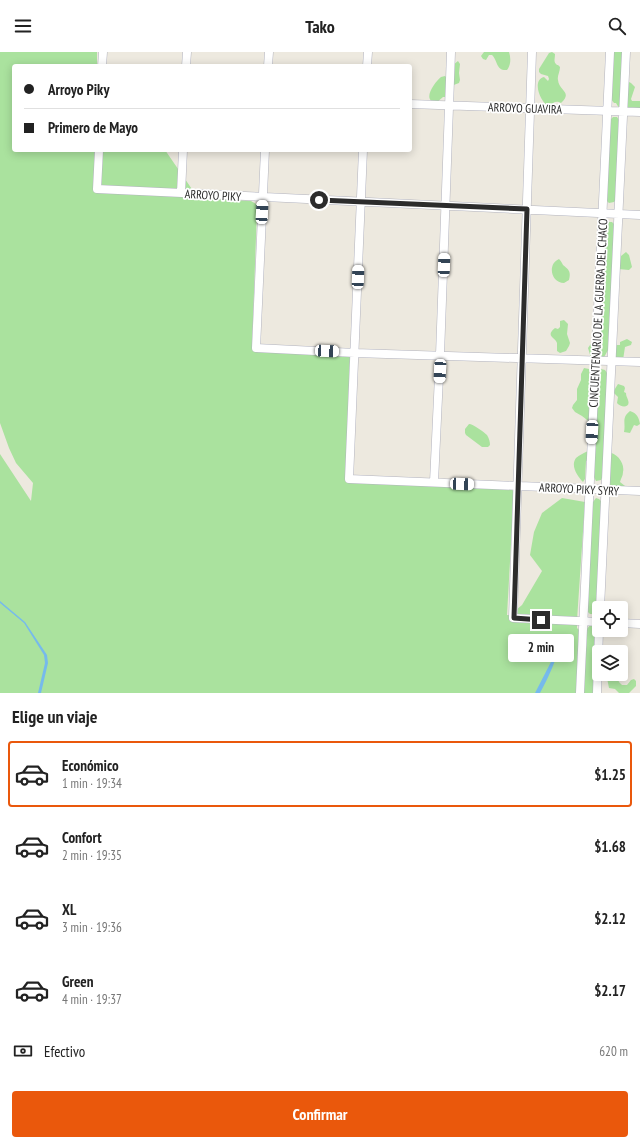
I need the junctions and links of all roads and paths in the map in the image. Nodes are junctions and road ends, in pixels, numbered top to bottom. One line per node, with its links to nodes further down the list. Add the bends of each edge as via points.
1 (103, 52): 9 (street)
2 (187, 52): 10 (street)
3 (269, 52): 11 (street)
4 (368, 52): 12 (street)
5 (451, 52): 14 (street)
6 (532, 52): 15 (street)
7 (610, 52): 16 (street, CINCUENTENARIO DE LA GUERRA DEL CHACO)
8 (626, 52): 17 (street, CINCUENTENARIO DE LA GUERRA DEL CHACO)
9 (102, 64)
10 (186, 64)
11 (268, 64)
12 (367, 64)
13 (412, 104): 14 (street, ARROYO GUAVIRA)
14 (449, 105): 15 (street, ARROYO GUAVIRA); 26 (street)
15 (530, 108): 16 (street, ARROYO GUAVIRA); 27 (street)
16 (607, 111): 17 (street, ARROYO GUAVIRA); 28 (street, CINCUENTENARIO DE LA GUERRA DEL CHACO)
17 (623, 111): 18 (street, ARROYO GUAVIRA); 29 (street, CINCUENTENARIO DE LA GUERRA DEL CHACO)
18 (640, 112)
19 (99, 152): 23 (street, ARROYO PIKY, via 97,189)
20 (183, 152): 23 (street)
21 (264, 152): 24 (street)
22 (363, 152): 25 (street)
23 (181, 193): 24 (street, ARROYO PIKY)
24 (262, 197): 25 (street, ARROYO PIKY); 31 (street, via 256,348)
25 (361, 202): 26 (street, ARROYO PIKY); 31 (street)
26 (446, 205): 27 (street, ARROYO PIKY); 32 (street)
27 (527, 209): 28 (street, ARROYO PIKY); 33 (street)
28 (602, 213): 29 (street, ARROYO PIKY); 34 (street, CINCUENTENARIO DE LA GUERRA DEL CHACO)
29 (619, 214): 30 (street, ARROYO PIKY); 35 (street, CINCUENTENARIO DE LA GUERRA DEL CHACO)
30 (640, 215)
31 (355, 353): 32 (street); 37 (street, ARROYO PIKY SYRY, via 349,478)
32 (440, 355): 33 (street); 37 (street)
33 (522, 358): 34 (street); 38 (street)
34 (596, 360): 35 (street); 39 (street, CINCUENTENARIO DE LA GUERRA DEL CHACO)
35 (612, 361): 36 (street); 40 (street, CINCUENTENARIO DE LA GUERRA DEL CHACO)
36 (640, 362)
37 (434, 482): 38 (street, ARROYO PIKY SYRY)
38 (518, 486): 39 (street, ARROYO PIKY SYRY); 43 (street, via 514,618)
39 (589, 489): 40 (street, ARROYO PIKY SYRY); 43 (street, CINCUENTENARIO DE LA GUERRA DEL CHACO)
40 (606, 490): 41 (street, ARROYO PIKY SYRY); 42 (street, CINCUENTENARIO DE LA GUERRA DEL CHACO)
41 (640, 491)
42 (600, 601)
43 (583, 622): 44 (street); 48 (street, CINCUENTENARIO DE LA GUERRA DEL CHACO)
44 (592, 622)
45 (628, 623): 46 (street)
46 (640, 624)
47 (599, 637): 49 (street)
48 (580, 693)
49 (596, 693)

